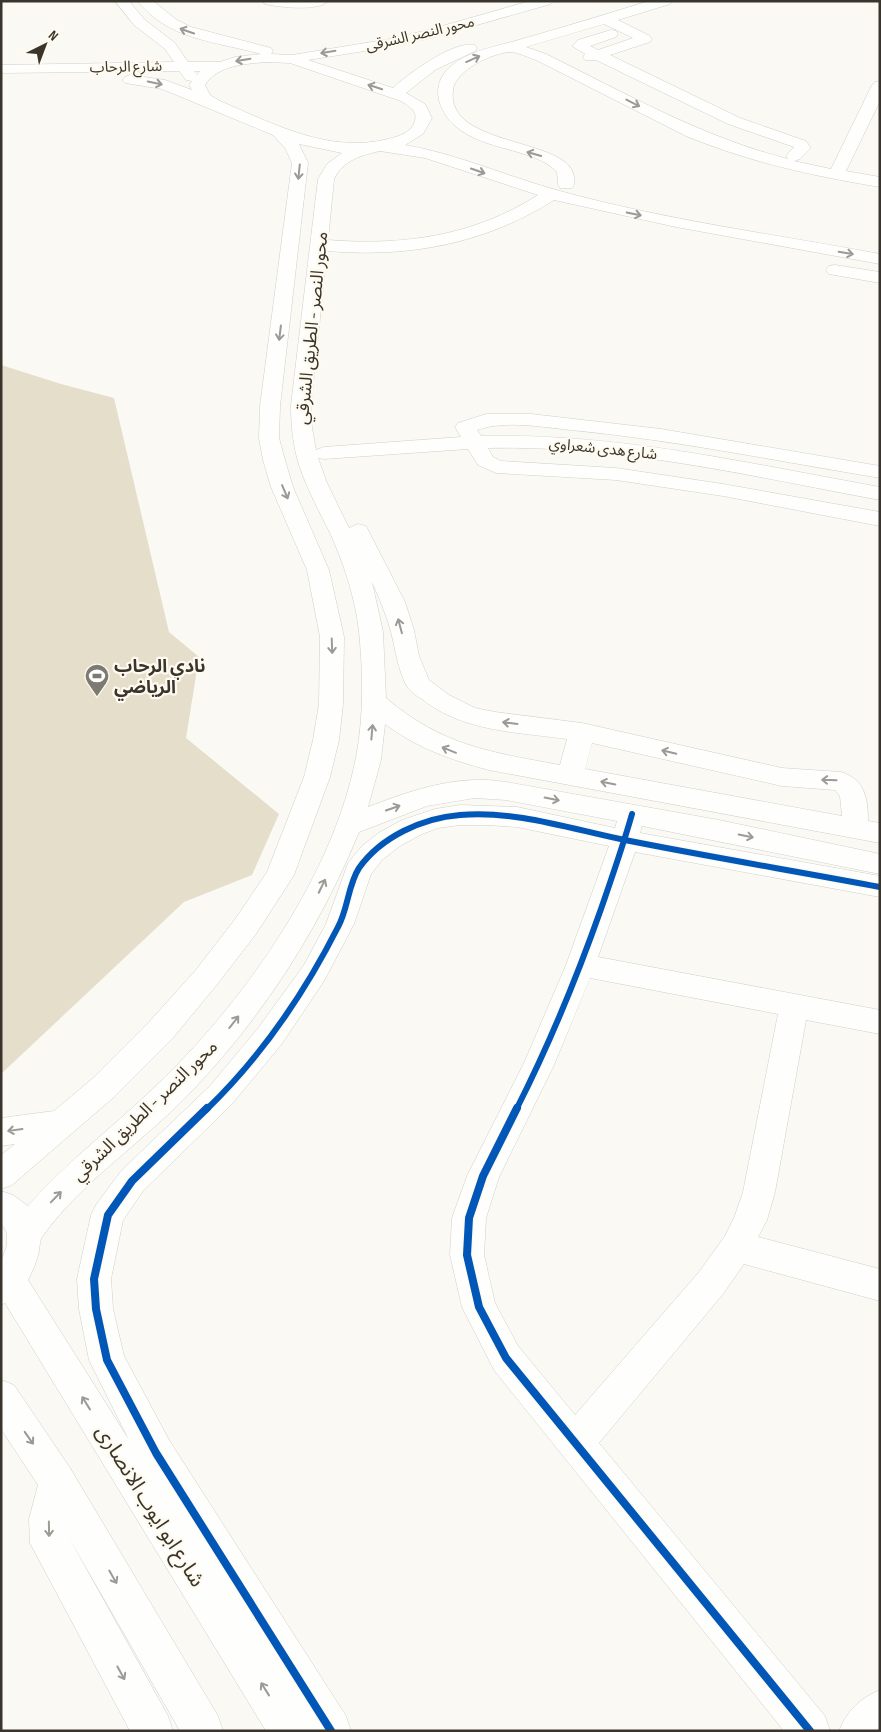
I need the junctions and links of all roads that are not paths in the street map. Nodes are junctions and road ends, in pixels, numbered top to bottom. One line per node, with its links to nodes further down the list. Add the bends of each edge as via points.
1 (122, 1): 16 (street, via 138,22 170,46)
2 (145, 1): 13 (street, one-way to 2, via 259,48 204,37 178,28)
3 (270, 1): 4 (street, via 287,4)
4 (322, 1)
5 (546, 1): 8 (street, محور النصر الشرقى)
6 (621, 1): 24 (street, محور النصر الشرقى, via 458,52 425,68)
7 (665, 1): 9 (street)
8 (510, 6): 13 (street, محور النصر الشرقى, one-way to 13, via 431,34)
9 (605, 19): 10 (street); 12 (street, via 627,30 580,44 581,48)
10 (541, 38): 11 (street); 15 (street, via 554,51)
11 (510, 48): 32 (street, one-way to 32, via 541,57 718,144 775,163); 35 (street, one-way to 11, via 565,171 557,163 481,136 458,120 445,101 445,88 452,73 471,60)
12 (596, 55): 15 (street); 25 (street)
13 (288, 59): 17 (street, one-way to 17, via 251,59); 24 (street, one-way to 13)
14 (1, 60): 18 (street, via 61,60)
15 (574, 61): 26 (street)
16 (183, 66): 17 (street, شارع الرحاب); 18 (street, شارع الرحاب); 22 (street)
17 (221, 66): 22 (street, via 204,75)
18 (80, 68): 20 (street, شارع الرحاب)
19 (1, 69): 20 (street, شارع الرحاب)
20 (55, 73): 21 (street, شارع الرحاب); 27 (street, شارع الرحاب, one-way to 27, via 147,81)
21 (1, 79)
22 (197, 85): 27 (street, via 204,98)
23 (880, 85): 32 (street)
24 (396, 94): 29 (street, محور النصر - الطريق الشرقي, via 420,107 429,129)
25 (680, 96): 26 (street); 30 (street, via 734,121 800,144 803,148)
26 (659, 103): 30 (street, via 745,142)
27 (215, 104): 28 (street, شارع الرحاب)
28 (278, 131): 29 (street, شارع الرحاب, via 317,145); 39 (street, محور النصر - الطريق الشرقي, one-way to 39, via 297,151 300,163)
29 (373, 148): 31 (street, شارع الرحاب, via 408,150); 42 (street, محور النصر - الطريق الشرقي, via 342,158 328,172)
30 (794, 156): 32 (street)
31 (438, 158): 35 (street, via 459,147); 36 (street, شارع الرحاب, one-way to 36)
32 (838, 171): 33 (street); 34 (street)
33 (880, 172)
34 (880, 182)
35 (566, 184): 41 (street, via 638,202)
36 (552, 194): 37 (street); 40 (street, شارع الرحاب, one-way to 40, via 679,223)
37 (532, 209): 38 (street); 42 (street, via 476,232 442,240 394,247)
38 (550, 212)
39 (292, 230): 42 (street); 69 (street, محور النصر - الطريق الشرقي, one-way to 69, via 270,406 269,438 282,487 318,570 327,606 332,654 331,704 317,777 280,875 246,926 161,1030)
40 (808, 246): 43 (street, شارع الرحاب, one-way to 43); 44 (street, via 808,265)
41 (880, 246)
42 (319, 247): 46 (street, via 328,284 317,410); 53 (street, محور النصر - الطريق الشرقي, via 300,427 315,483 350,554)
43 (880, 258)
44 (880, 278)
45 (473, 442): 46 (street); 47 (street, via 466,430 467,424 477,420 506,420 615,428); 51 (street, via 485,461 503,468 616,474)
46 (324, 453): 53 (street)
47 (717, 454): 48 (street); 49 (street)
48 (880, 472)
49 (838, 487): 50 (street); 51 (street)
50 (880, 494)
51 (834, 511): 52 (street)
52 (880, 520)
53 (366, 569): 54 (street, محور النصر - الطريق الشرقي); 55 (street, one-way to 53, via 495,721 468,715 440,701 418,684 393,602)
54 (374, 701): 56 (street, one-way to 54, via 454,752 431,742 396,721); 60 (street, محور النصر - الطريق الشرقي, one-way to 54, via 370,752)
55 (582, 732): 57 (street); 63 (street, one-way to 55, via 854,792 841,781 765,774)
56 (513, 766): 57 (street); 58 (street, via 504,774 501,783)
57 (570, 776): 59 (street, one-way to 57)
58 (506, 791): 60 (street, one-way to 58, via 431,795 475,789); 61 (street, one-way to 61)
59 (718, 804): 62 (street); 63 (street)
60 (348, 826): 73 (street, محور النصر - الطريق الشرقي, one-way to 60, via 73,1179 176,1087 256,994 301,925)
61 (628, 827): 62 (street); 65 (street); 66 (street); 79 (street, via 486,814 460,815 435,819 390,839 358,870 340,924 314,973 270,1036 221,1095 132,1181 108,1215 94,1279 96,1309 107,1360)
62 (719, 830): 64 (street, one-way to 64)
63 (868, 831)
64 (880, 864)
65 (880, 887)
66 (581, 965): 67 (street); 78 (street, via 539,1065 483,1176 469,1218 467,1255 479,1307 506,1358)
67 (794, 1006): 68 (street); 74 (street, via 759,1192)
68 (880, 1022)
69 (64, 1123): 70 (street, one-way to 70); 71 (street, محور النصر - الطريق الشرقي)
70 (1, 1132)
71 (1, 1175)
72 (1, 1205): 73 (street, via 18,1219)
73 (24, 1234): 75 (street, via 20,1265)
74 (737, 1247): 76 (street); 78 (street, via 711,1283)
75 (6, 1285): 79 (street, شارع ابو ايوب الانصارى, one-way to 75)
76 (880, 1285)
77 (1, 1397): 80 (street, one-way to 80)
78 (575, 1443): 86 (street)
79 (143, 1462): 84 (street, شارع ابو ايوب الانصارى, one-way to 79); 85 (street)
80 (57, 1481): 82 (street, one-way to 82, via 48,1519 49,1543); 83 (street, one-way to 83)
81 (880, 1710): 87 (street)
82 (153, 1731)
83 (203, 1731)
84 (290, 1731)
85 (331, 1731)
86 (810, 1731)
87 (860, 1731)

